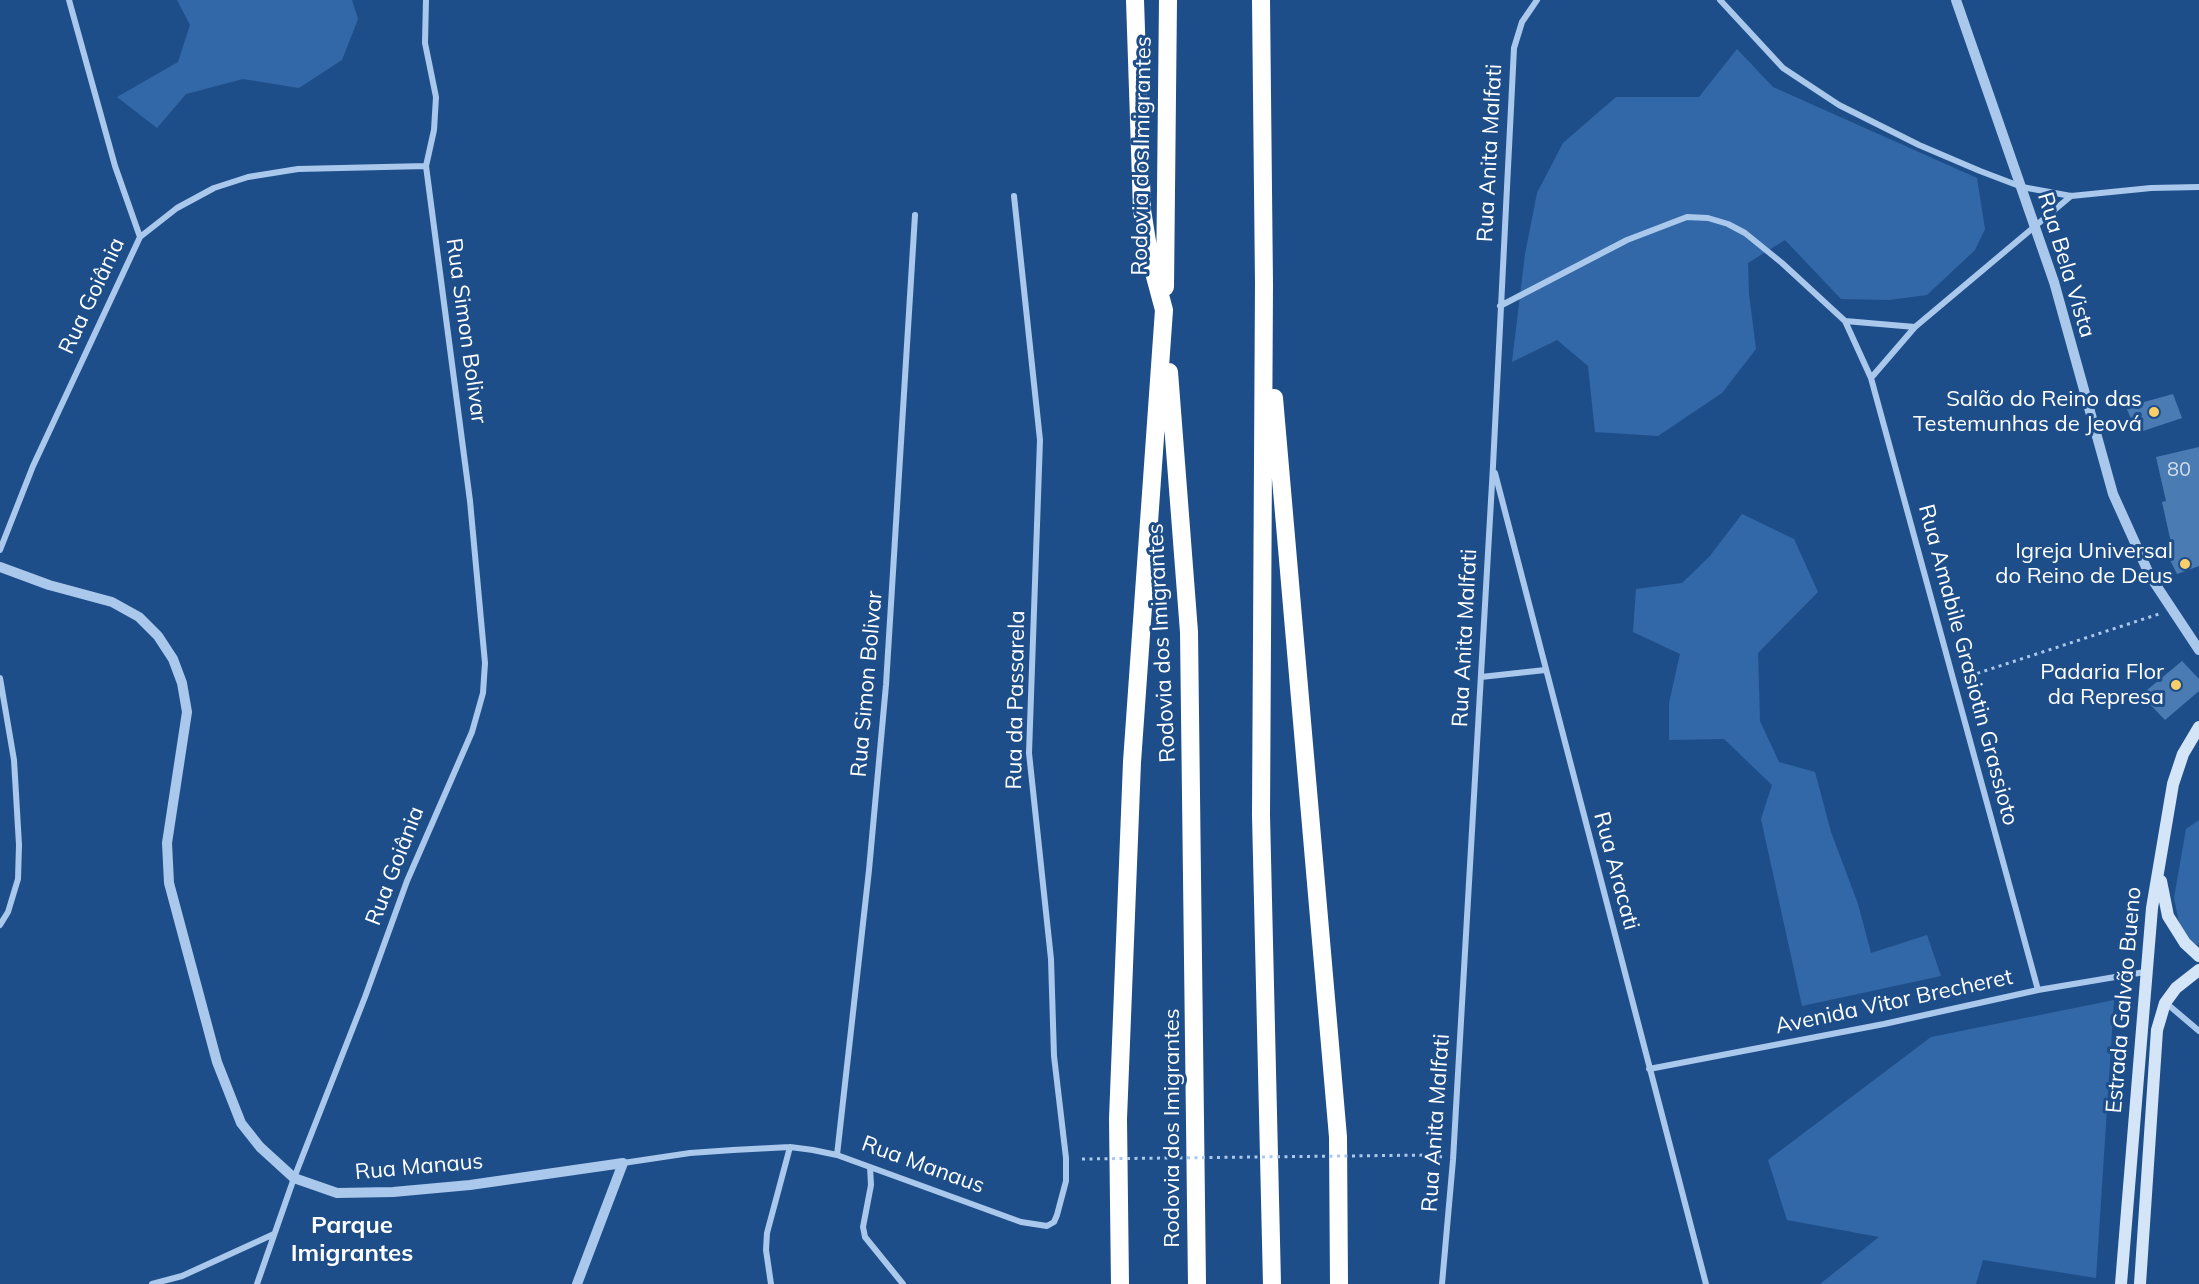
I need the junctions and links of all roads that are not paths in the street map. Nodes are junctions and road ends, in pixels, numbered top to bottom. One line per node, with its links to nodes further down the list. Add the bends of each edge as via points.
1 (69, 0): 16 (street, via 115,166)
2 (426, 0): 9 (street, via 426,43 436,97)
3 (1135, 0): 19 (highway, via 1142,210)
4 (1168, 0): 19 (highway, Rodovia dos Imigrantes)
5 (1261, 0): 17 (highway)
6 (1537, 0): 18 (street, Rua Anita Malfati, via 1522,22 1514,48)
7 (1720, 0): 10 (street, Rua Bela Vista, via 1783,68 1839,105 1919,145)
8 (1956, 0): 10 (street)
9 (426, 166): 16 (street, Rua Goiânia, via 298,169 248,177 214,188 177,208); 24 (street, Rua Simon Bolivar)
10 (2022, 187): 13 (street); 15 (street, Rua Bela Vista)
11 (2199, 187): 13 (street)
12 (1014, 196): 46 (street, Rua da Passarela, via 1040,440 1029,753 1051,959 1054,1056 1066,1158 1066,1181 1057,1215 1051,1224)
13 (2071, 196): 15 (street)
14 (915, 214): 42 (street, Rua Simon Bolivar, via 886,685)
15 (2036, 227): 21 (street); 27 (street, Rua Bela Vista, via 2113,494 2150,576)
16 (140, 237): 25 (street, Rua Goiânia, via 33,466)
17 (1264, 284): 55 (highway, via 1261,815); 56 (highway, via 1337,1126)
18 (1500, 306): 20 (street, via 1627,240 1687,217 1708,218 1745,233); 23 (street, Rua Anita Malfati)
19 (1164, 310): 53 (highway, via 1132,774 1118,1119); 54 (highway, Rodovia dos Imigrantes, via 1189,633)
20 (1845, 321): 21 (street); 22 (street, Rua Amabile Grasiotin Grassioto)
21 (1915, 327): 22 (street)
22 (1871, 378): 37 (street, Rua Amabile Grasiotin Grassioto)
23 (1493, 466): 28 (street, Rua Aracati); 29 (street, Rua Anita Malfati)
24 (470, 501): 45 (street, Rua Goiânia, via 484,653 483,693 472,732 407,881)
25 (0, 550)
26 (0, 567): 45 (street, Rua Manaus, via 112,602 139,616 173,658 187,712 167,843 169,883 217,1062 241,1123)
27 (2199, 650)
28 (1545, 670): 29 (street); 40 (street, Rua Aracati)
29 (1481, 677): 57 (street, Rua Anita Malfati, via 1453,1160)
30 (0, 678): 33 (street, via 14,760 19,845 18,879)
31 (2199, 726): 32 (main road, Estrada Galvão Bueno, via 2183,754 2173,784)
32 (2161, 853): 34 (main road, via 2161,888 2168,916 2185,943); 36 (main road, Estrada Galvão Bueno)
33 (0, 925)
34 (2199, 956)
35 (2199, 970): 38 (main road, Estrada Galvão Bueno, via 2176,988)
36 (2145, 972): 37 (street, Avenida Vitor Brecheret); 59 (main road, Estrada Galvão Bueno)
37 (2038, 990): 40 (street, Avenida Vitor Brecheret)
38 (2165, 1003): 39 (street); 60 (main road, Estrada Galvão Bueno, via 2157,1030)
39 (2199, 1031)
40 (1649, 1069): 58 (street, Rua Aracati)
41 (790, 1147): 42 (street, Rua Manaus); 43 (street, Rua Manaus, via 690,1153); 51 (street, via 767,1233)
42 (837, 1155): 44 (street, Rua Manaus)
43 (623, 1163): 45 (street, Rua Manaus, via 470,1185 367,1194 337,1193); 50 (street)
44 (870, 1167): 46 (street, Rua Manaus); 52 (street, via 865,1237)
45 (294, 1178): 47 (street, Rua Goiânia)
46 (1040, 1226)
47 (274, 1234): 48 (street, via 192,1272); 49 (street, Rua Goiânia)
48 (152, 1284)
49 (256, 1284)
50 (577, 1284)
51 (771, 1284)
52 (903, 1284)
53 (1120, 1284)
54 (1197, 1284)
55 (1272, 1284)
56 (1339, 1284)
57 (1442, 1284)
58 (1706, 1284)
59 (2121, 1284)
60 (2140, 1284)

